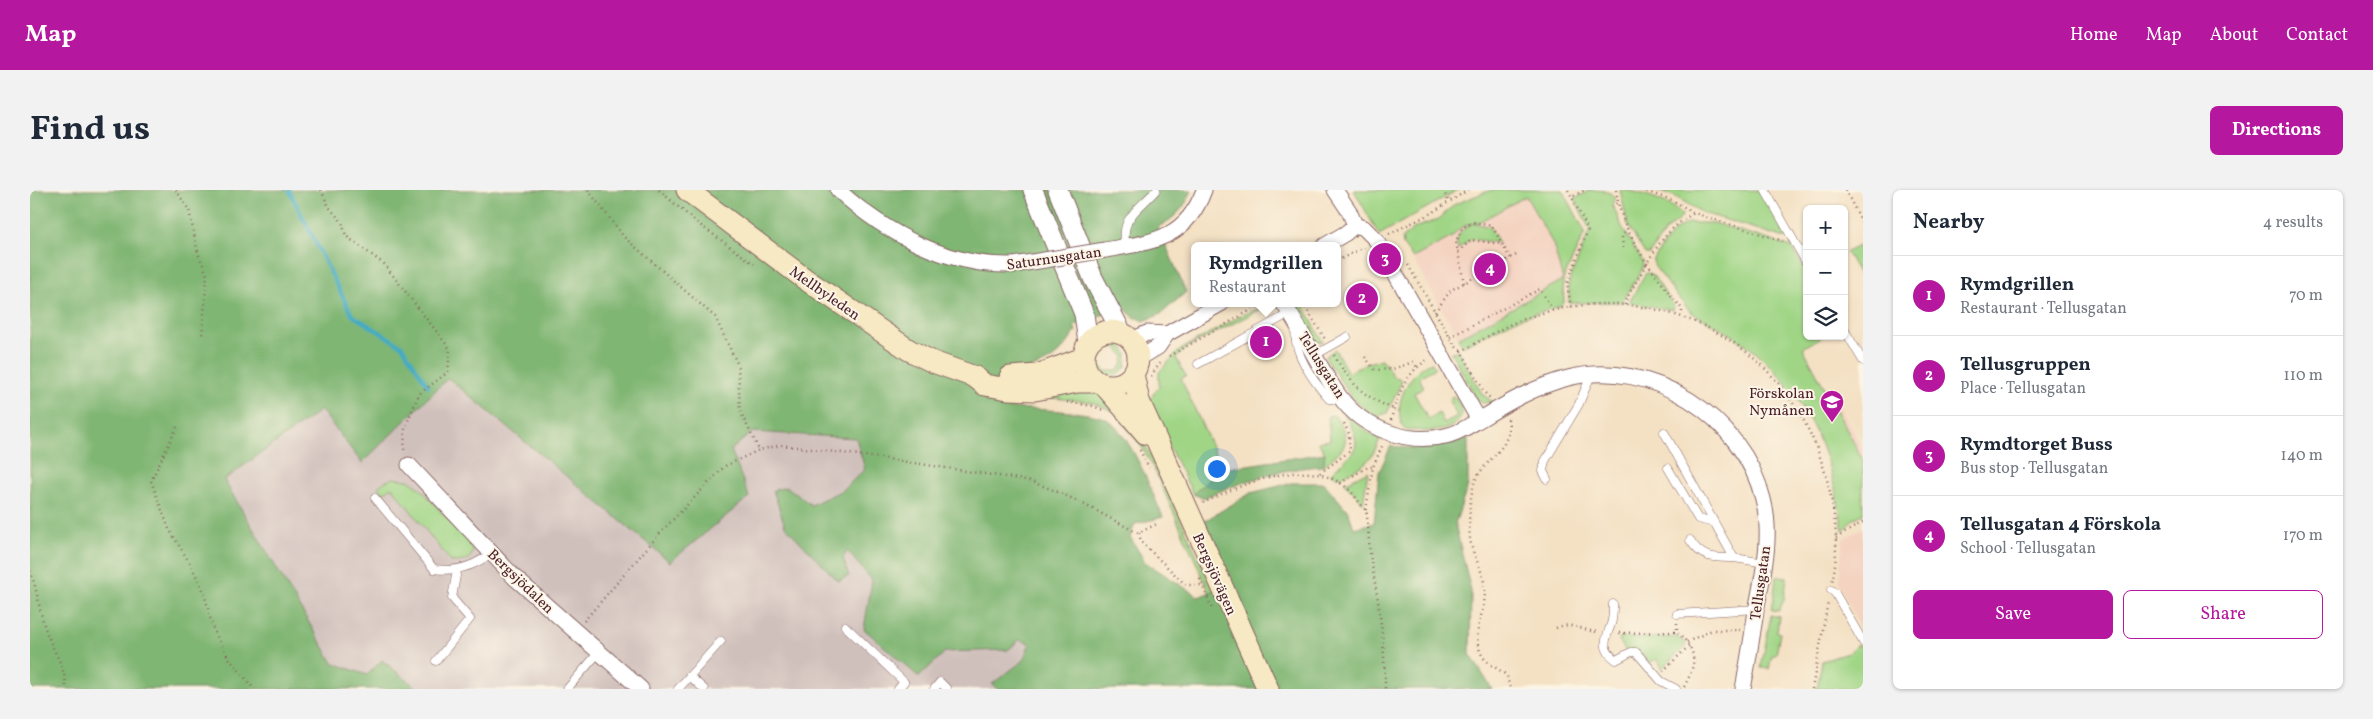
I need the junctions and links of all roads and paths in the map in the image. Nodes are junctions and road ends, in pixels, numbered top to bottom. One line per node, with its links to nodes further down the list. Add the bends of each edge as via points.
1 (176, 190): 52 (path, via 189,210 198,253 207,275)
2 (321, 190): 80 (path, via 329,207 342,222 346,236 384,264 450,349 448,372 419,394 405,428 404,451)
3 (588, 190): 79 (path, via 624,237 715,317 738,365 740,411)
4 (659, 190): 40 (path, via 696,222)
5 (687, 190): 66 (main road, Mellbyleden, via 798,274 909,350)
6 (838, 190): 32 (street, Saturnusgatan, bridge, via 857,207 911,240 948,256 978,263 1014,265)
7 (1033, 190): 57 (street, Bergsjövägen, via 1084,314)
8 (1058, 190): 58 (street, Bergsjövägen, via 1093,278)
9 (1156, 190): 32 (lane, via 1126,223)
10 (1204, 190): 32 (street, Saturnusgatan, via 1192,215 1170,234 1147,244)
11 (1334, 190): 26 (street)
12 (1443, 190): 21 (path)
13 (1468, 190): 21 (path)
14 (1568, 190): 20 (path)
15 (1585, 190): 20 (path)
16 (1616, 190): 22 (path)
17 (1644, 190): 24 (path, via 1672,200)
18 (1765, 190): 31 (lane)
19 (1845, 190): 25 (path)
20 (1572, 197): 46 (path, via 1588,230 1567,284)
21 (1449, 202): 29 (path, via 1390,234)
22 (1617, 202): 23 (path); 27 (path)
23 (1612, 207)
24 (1694, 213): 31 (path); 39 (path, via 1672,227)
25 (1863, 224)
26 (1355, 225): 28 (street); 59 (street, via 1364,228 1376,240)
27 (1626, 231): 33 (path, via 1622,237); 39 (path)
28 (1331, 242)
29 (1394, 242)
30 (1502, 244): 34 (path, via 1471,240); 34 (path, via 1492,226 1473,222 1462,228 1457,236 1455,246); 37 (path)
31 (1795, 245): 38 (lane)
32 (1126, 247)
33 (1623, 248)
34 (1458, 252): 41 (path)
35 (1518, 254): 37 (path)
36 (1403, 257): 48 (path)
37 (1510, 258): 41 (path)
38 (1803, 258)
39 (1647, 262): 42 (path); 50 (path, via 1682,309)
40 (757, 266)
41 (1464, 283): 48 (path, via 1446,294)
42 (1625, 305)
43 (1215, 307): 58 (street, via 1167,334 1158,347)
44 (1257, 307): 70 (path, via 1162,360 1152,373 1148,394)
45 (1305, 307): 56 (path)
46 (1570, 307)
47 (1553, 310): 54 (path, via 1540,289)
48 (1435, 312): 54 (path)
49 (1290, 314): 60 (street, Tellusgatan); 63 (lane); 68 (lane, via 1297,349 1322,391 1329,399)
50 (1682, 316)
51 (1848, 336): 62 (lane)
52 (202, 337)
53 (1347, 337): 56 (lane)
54 (1450, 337): 55 (path)
55 (1455, 346): 59 (path); 71 (path, via 1484,393 1492,398 1498,397)
56 (1329, 347): 60 (lane); 72 (path, via 1356,388 1376,402)
57 (1086, 350): 58 (main road, via 1101,332 1110,331); 66 (main road, Mellbyleden, via 1036,375); 67 (main road, Bergsjövägen, via 1087,372)
58 (1131, 352): 67 (main road, via 1120,384); 70 (main road, Bergsjövägen)
59 (1441, 353): 64 (path); 73 (street)
60 (1315, 355): 68 (street, Tellusgatan)
61 (1365, 357): 64 (path, via 1375,370 1393,369 1413,362)
62 (1863, 361)
63 (1198, 364)
64 (1417, 366): 72 (path, via 1402,386)
65 (1591, 375): 71 (street, Tellusgatan, via 1549,384); 84 (lane, via 1579,404 1545,461 1543,471); 97 (street, Tellusgatan, via 1628,377 1661,385 1708,413 1733,438 1750,464 1764,499)
66 (975, 377): 67 (main road, Mellbyleden, via 985,385 1015,390 1035,390 1078,382)
67 (1100, 383): 70 (main road, Bergsjövägen)
68 (1341, 399): 73 (street, Tellusgatan, via 1370,423 1395,436 1410,439 1445,436)
69 (1059, 401): 70 (path, via 1093,406 1115,417)
70 (1132, 405): 81 (main road, Bergsjövägen)
71 (1503, 406): 73 (street, Tellusgatan); 129 (path, via 1508,435 1504,445 1475,481 1468,530 1485,588 1478,646 1484,660 1509,679)
72 (1394, 409): 74 (path)
73 (1480, 420)
74 (1391, 422)
75 (177, 427): 119 (path, via 151,481 169,529 204,592 213,629 228,657)
76 (1664, 432): 91 (lane)
77 (1384, 442): 82 (path)
78 (1137, 446): 81 (path)
79 (759, 450): 92 (path, via 781,445 1025,480 1076,500); 108 (path, via 724,466 661,532)
80 (409, 465): 95 (street, Bergsjödalen)
81 (1158, 466): 127 (main road, Bergsjövägen)
82 (1373, 468): 85 (path); 88 (path)
83 (1668, 468): 91 (lane, via 1698,519)
84 (1546, 479)
85 (1340, 483): 87 (path, via 1320,473 1286,474 1253,481); 88 (path)
86 (375, 498): 98 (lane, via 434,569)
87 (1201, 503)
88 (1366, 510): 128 (path, via 1367,543 1385,655)
89 (1863, 522): 93 (path)
90 (1159, 523): 92 (path)
91 (1714, 523): 96 (lane)
92 (1138, 533): 101 (path, via 1141,542 1186,585)
93 (1836, 538)
94 (1690, 540): 96 (lane, via 1703,556)
95 (491, 553): 98 (lane, via 480,562); 108 (street, Bergsjödalen)
96 (1734, 558): 97 (lane)
97 (1766, 563): 104 (street, Tellusgatan)
98 (457, 570): 115 (lane, via 452,598 470,619)
99 (30, 571): 118 (path, via 46,631 66,676)
100 (1199, 574): 101 (path)
101 (1200, 585): 105 (path)
102 (1831, 590): 112 (lane)
103 (1613, 604): 117 (lane, via 1606,645 1613,658 1616,660 1636,652)
104 (1757, 609): 106 (lane); 109 (street, Tellusgatan)
105 (1213, 611)
106 (1677, 614): 111 (path, via 1677,632)
107 (845, 626): 124 (lane, via 904,682)
108 (575, 631): 114 (street, Bergsjödalen)
109 (1753, 631): 111 (path, via 1712,630); 132 (street, Tellusgatan)
110 (721, 641): 116 (lane)
111 (1687, 642): 113 (path)
112 (1863, 642)
113 (1689, 646): 117 (path); 131 (path, via 1694,664)
114 (599, 652): 120 (lane); 121 (street, Bergsjödalen)
115 (436, 661)
116 (690, 676): 122 (lane); 123 (lane)
117 (1658, 677): 130 (lane)
118 (66, 689)
119 (254, 689)
120 (567, 689)
121 (641, 689)
122 (678, 689)
123 (704, 689)
124 (898, 689)
125 (934, 689): 126 (lane, via 940,682)
126 (947, 689)
127 (1268, 689)
128 (1386, 689)
129 (1510, 689)
130 (1676, 689)
131 (1684, 689)
132 (1743, 689)

